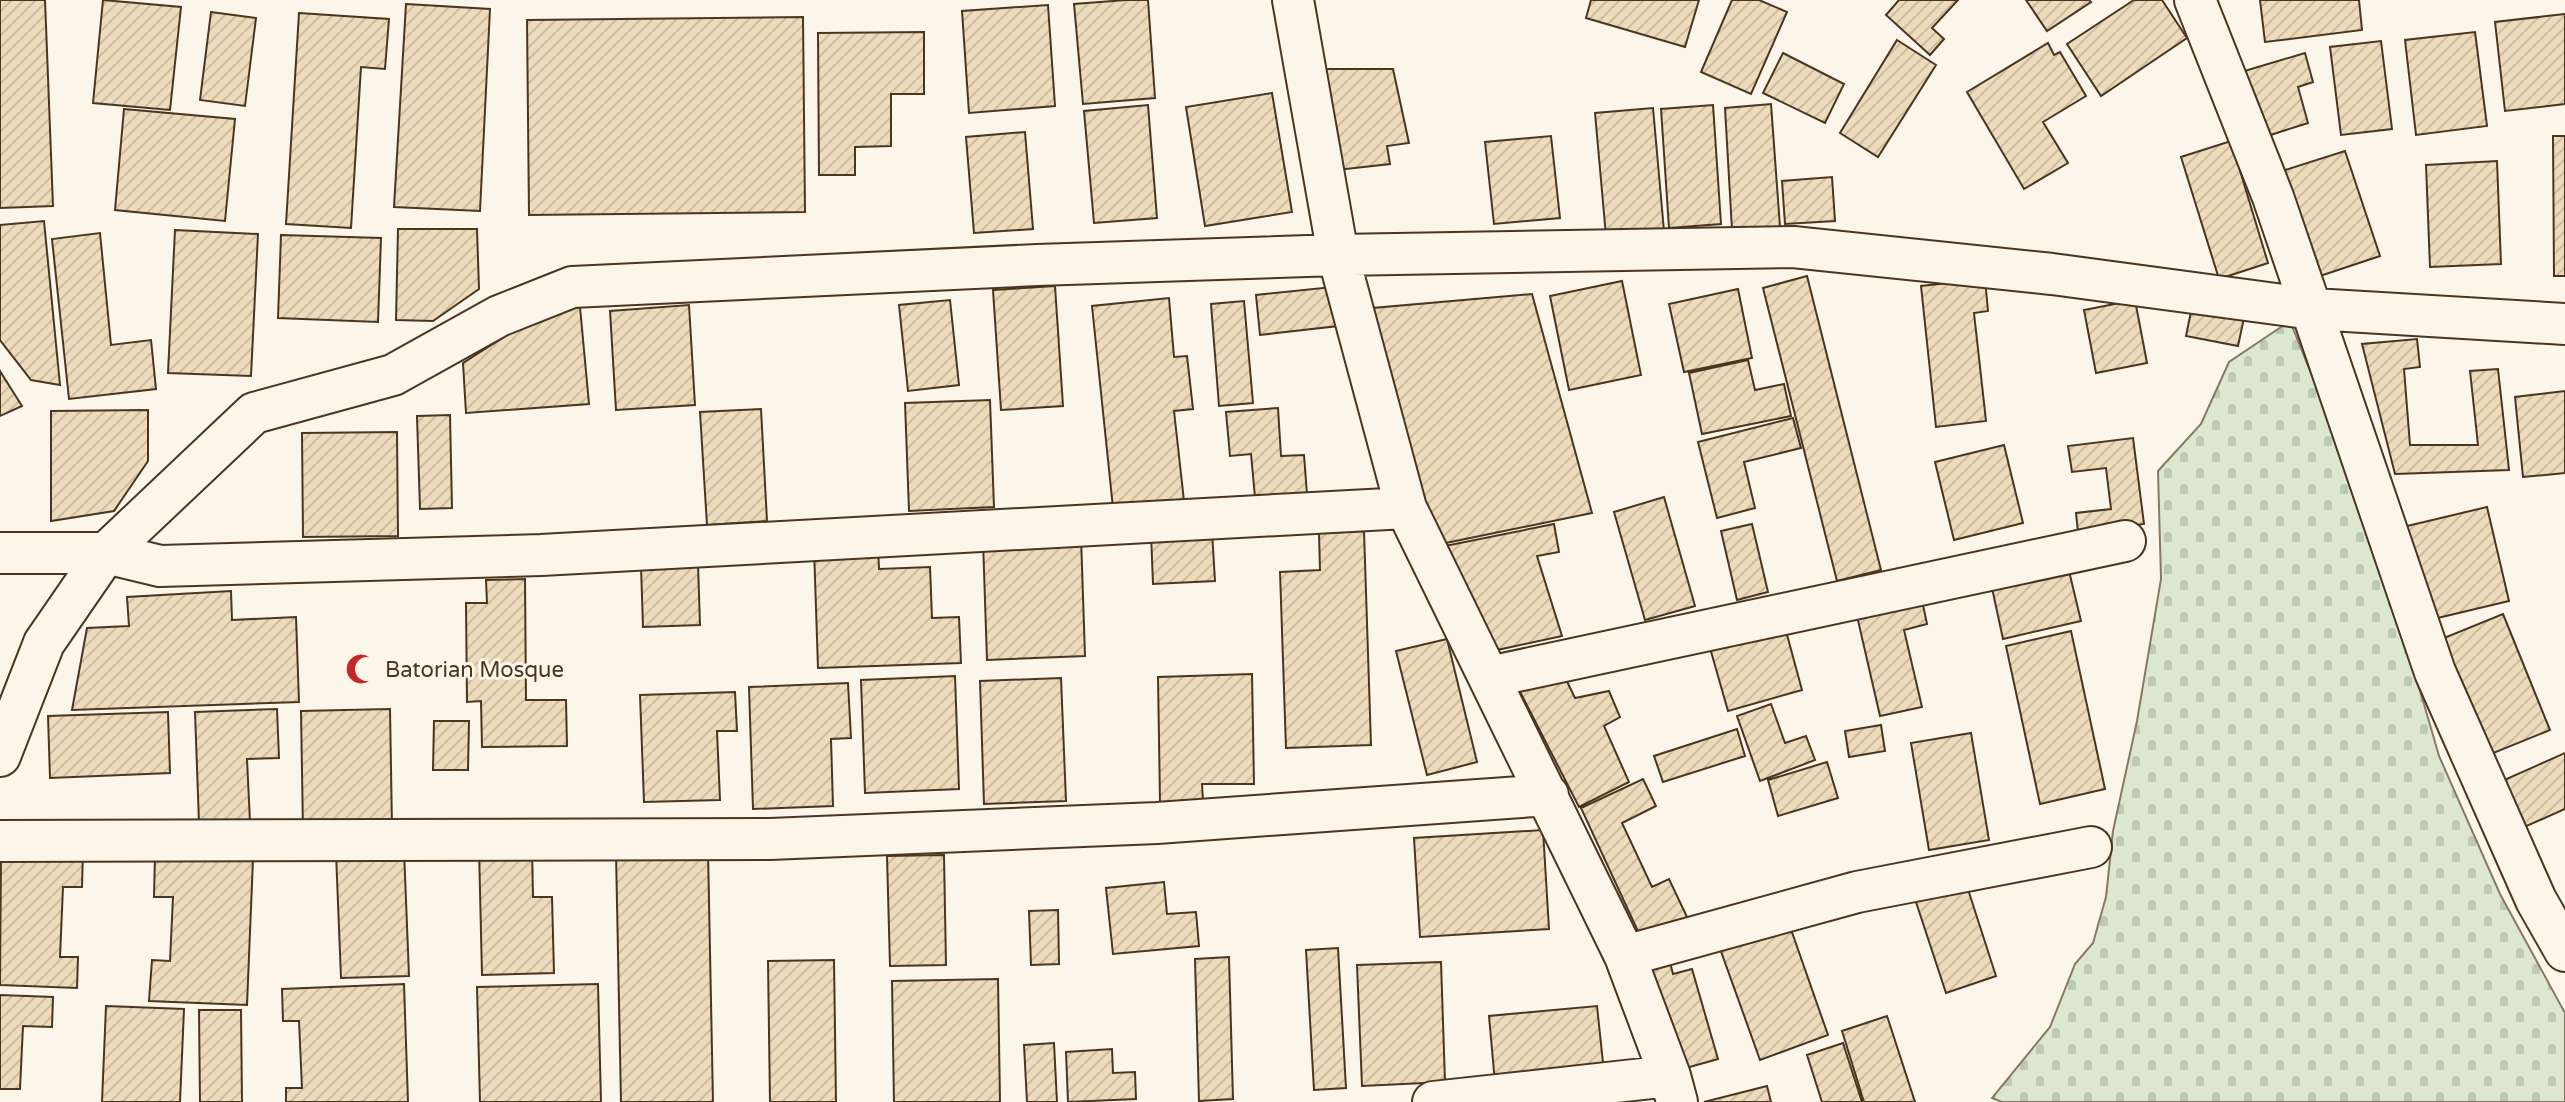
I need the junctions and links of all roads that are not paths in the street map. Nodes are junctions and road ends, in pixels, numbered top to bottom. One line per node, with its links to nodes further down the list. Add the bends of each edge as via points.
1 (1293, 0): 3 (street)
2 (2195, 0): 4 (street)
3 (1338, 255): 4 (street, via 1793,247); 6 (street); 9 (street, via 572,287 499,316 393,375 254,413)
4 (2313, 309): 5 (street); 15 (street, via 2435,672)
5 (2565, 324)
6 (1406, 508): 9 (street, via 525,556 160,566); 10 (street)
7 (2125, 541): 10 (street)
8 (0, 553): 9 (street)
9 (106, 553): 11 (street, via 44,643)
10 (1489, 677): 12 (street)
11 (0, 756)
12 (1548, 795): 13 (street, via 1157,823 770,839); 17 (street)
13 (0, 841)
14 (2091, 847): 17 (street, via 1857,892)
15 (2551, 894): 16 (street)
16 (2565, 951)
17 (1625, 956): 18 (street)
18 (1674, 1089): 19 (street)
19 (1433, 1102)

